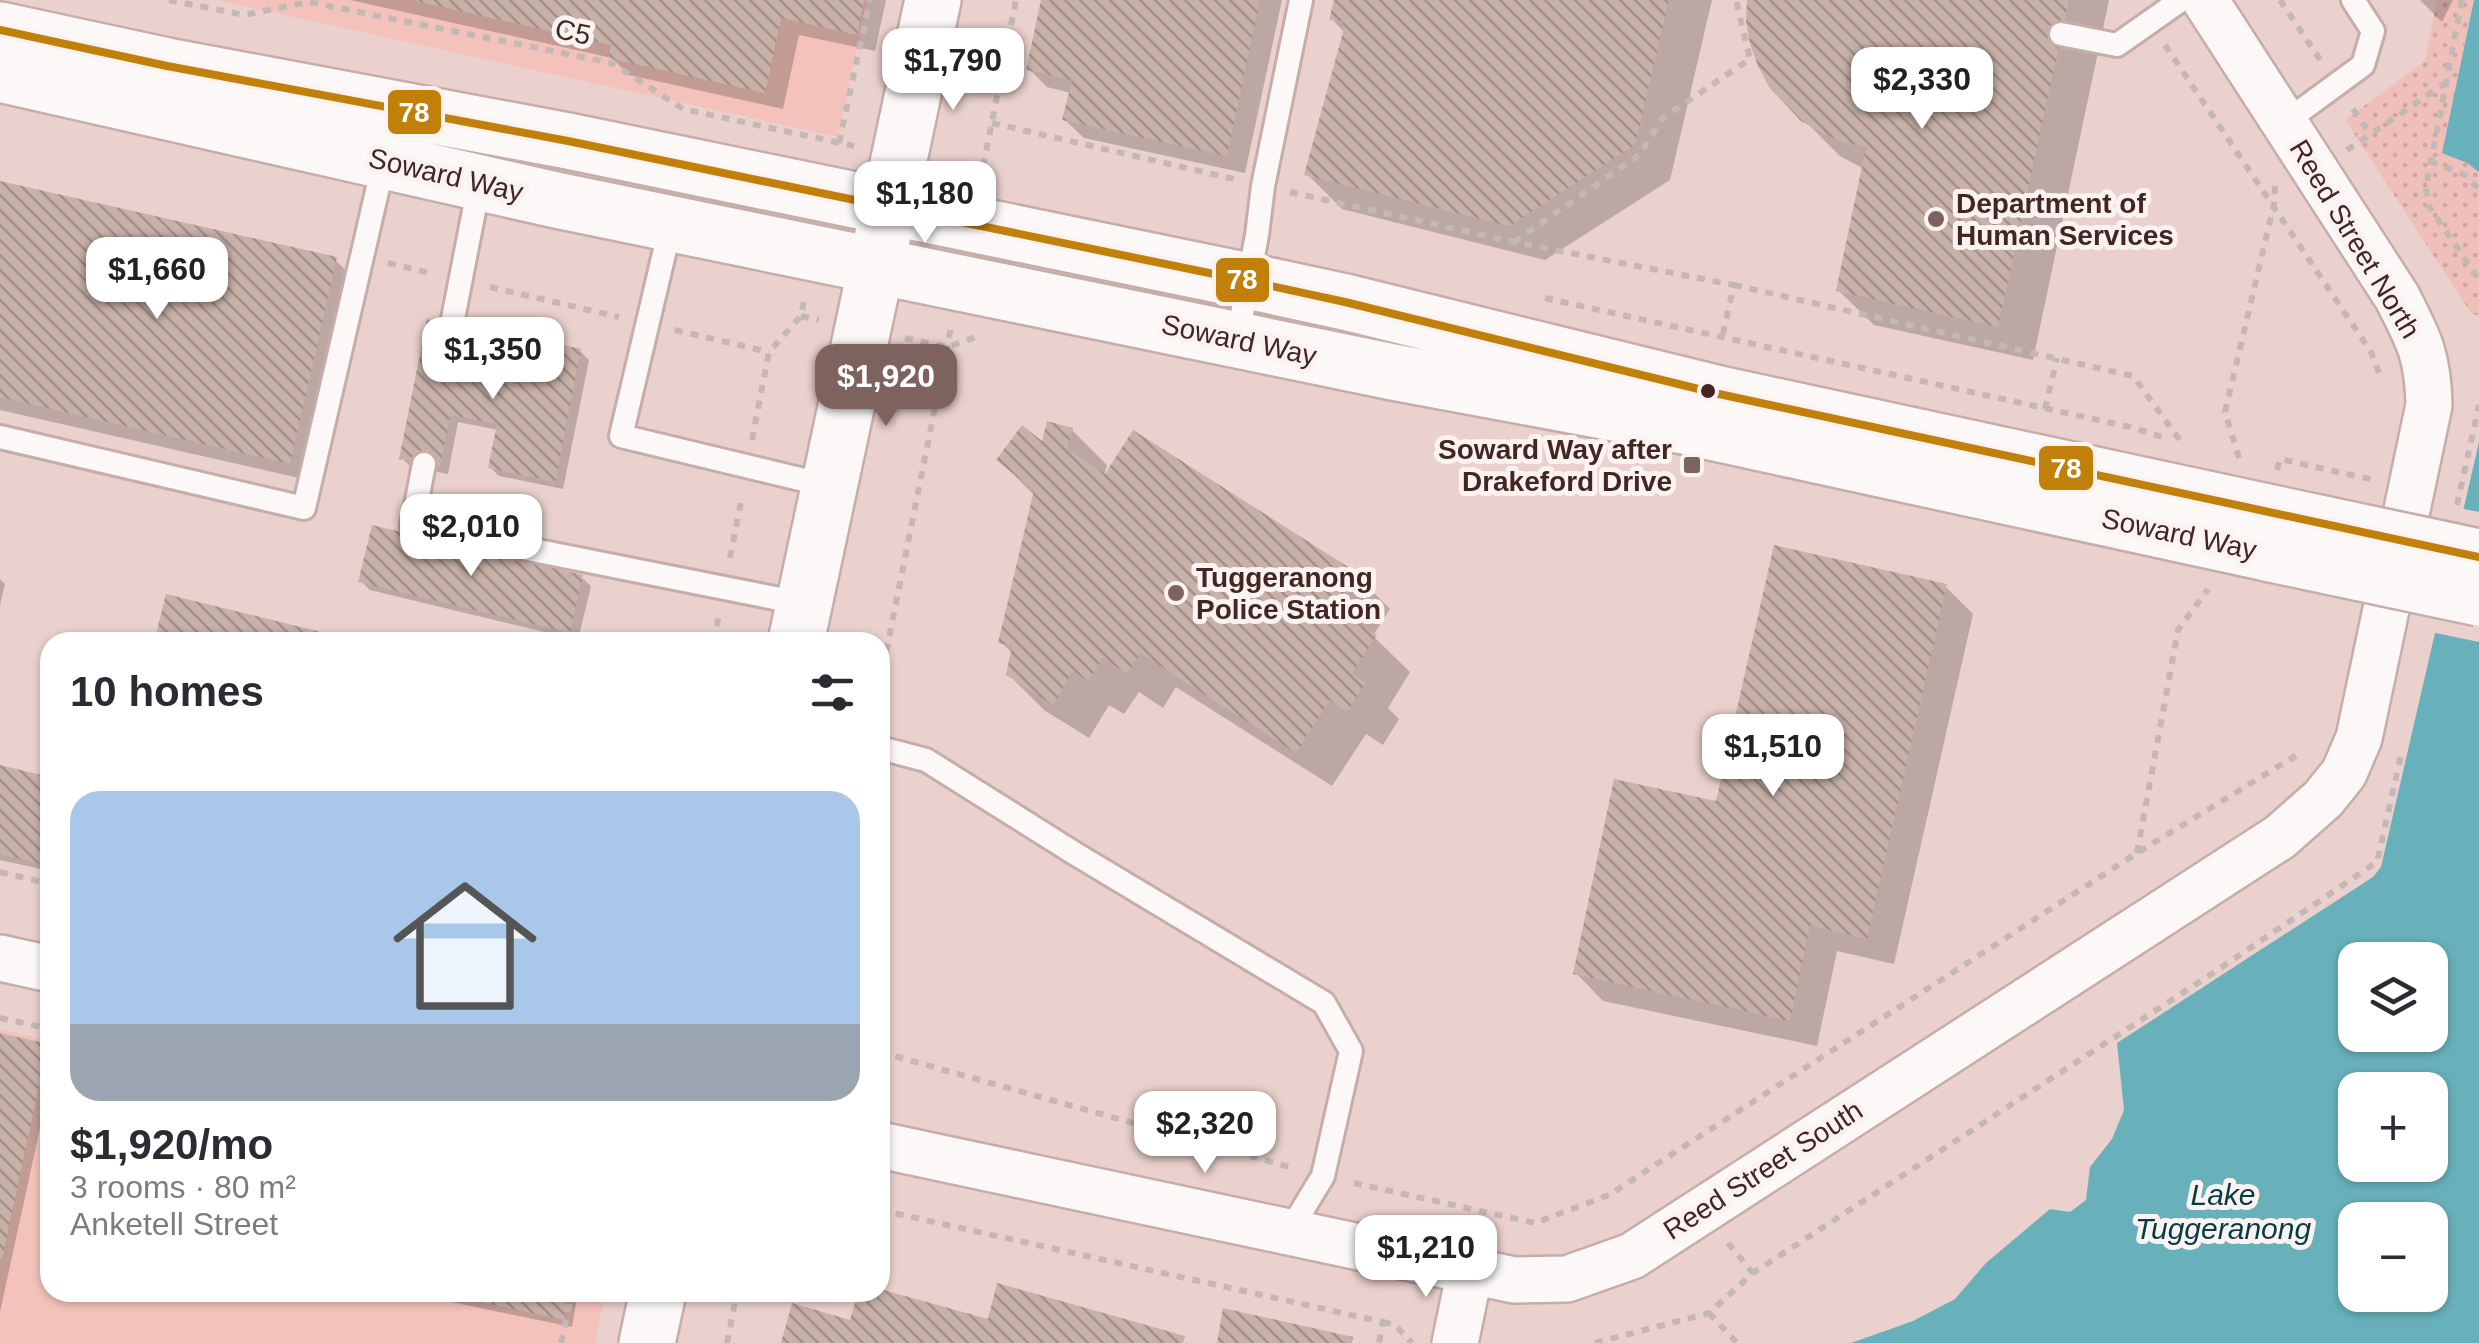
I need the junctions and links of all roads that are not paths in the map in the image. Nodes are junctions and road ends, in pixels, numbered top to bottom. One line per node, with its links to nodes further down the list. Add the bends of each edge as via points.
1 (934, 0): 12 (main road)
2 (1301, 0): 15 (lane)
3 (2180, 0): 7 (lane, via 2117,45)
4 (2205, 0): 9 (street, Reed Street North)
5 (2354, 0): 9 (lane, via 2374,31 2363,65)
6 (0, 30): 10 (main road, Soward Way, via 167,66)
7 (2062, 34)
8 (0, 74): 10 (main road, Soward Way)
9 (2284, 122): 23 (street, Reed Street North, via 2420,342 2429,406)
10 (390, 135): 11 (main road, Soward Way); 18 (lane, via 304,508)
11 (484, 154): 12 (main road, Soward Way); 13 (main road, Soward Way); 16 (lane)
12 (890, 208): 14 (main road); 15 (main road, Soward Way)
13 (672, 224): 14 (main road, Soward Way); 20 (lane, via 621,436)
14 (877, 266): 17 (main road, Soward Way); 20 (main road)
15 (1248, 281): 17 (lane); 21 (main road, Soward Way, via 1708,392)
16 (452, 324)
17 (1237, 340): 21 (main road, Soward Way, via 1683,426)
18 (0, 437)
19 (424, 464): 25 (lane, via 412,526)
20 (830, 486): 25 (main road)
21 (2275, 516): 22 (main road, Soward Way, bridge); 24 (main road, Soward Way, bridge)
22 (2479, 557)
23 (2398, 559): 31 (street, Reed Street South, via 2360,738 2323,799 2280,837 1632,1256 1567,1279 1514,1280)
24 (2479, 598)
25 (801, 623)
26 (890, 751): 30 (lane, via 926,760 1324,1003 1351,1052 1323,1176)
27 (0, 958): 28 (street)
28 (40, 967)
29 (890, 1147): 30 (street, Reed Street South)
30 (1289, 1232): 31 (street, Reed Street South)
31 (1470, 1271): 34 (street)
32 (656, 1302): 33 (main road)
33 (647, 1343)
34 (1455, 1343)

